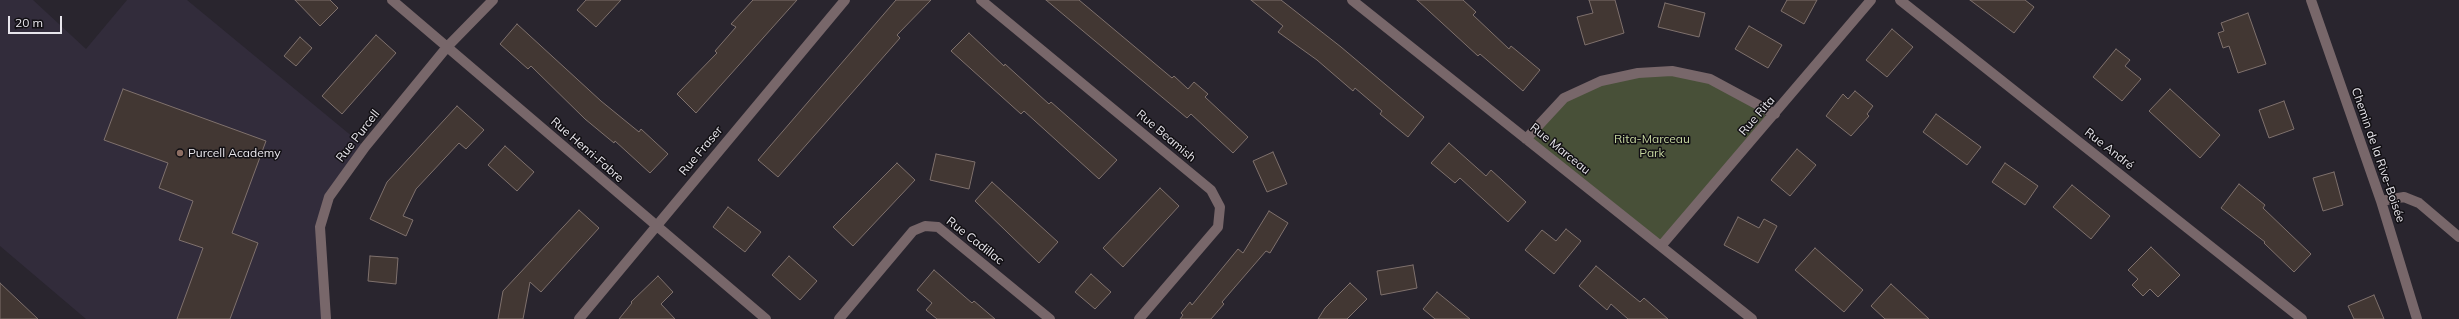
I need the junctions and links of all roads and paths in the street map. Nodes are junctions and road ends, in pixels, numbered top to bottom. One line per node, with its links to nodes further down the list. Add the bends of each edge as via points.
1 (392, 0): 9 (street, Rue Henri-Fabre)
2 (493, 0): 9 (street, Rue Purcell)
3 (845, 0): 13 (street, Rue Fraser)
4 (981, 0): 21 (street, Rue Beamish, via 1210,190 1220,207 1218,227)
5 (1352, 0): 11 (street, Rue Marceau)
6 (1871, 0): 10 (street, Rue Rita)
7 (1900, 0): 23 (street, Rue André)
8 (2311, 0): 12 (street, Chemin de la Rive-Boisée)
9 (447, 47): 13 (street, Rue Henri-Fabre); 16 (street, Rue Purcell, via 365,146 328,197 320,228)
10 (1776, 114): 11 (street, via 1710,79 1672,71 1638,72 1601,81 1564,98); 15 (street, Rue Rita)
11 (1526, 139): 15 (street, Rue Marceau)
12 (2381, 201): 14 (street, via 2404,197 2419,203); 24 (street, Chemin de la Rive-Boisée)
13 (656, 225): 17 (street, Rue Fraser); 18 (street, Rue Henri-Fabre)
14 (2459, 237)
15 (1661, 246): 22 (street, Rue Marceau)
16 (326, 319)
17 (579, 319)
18 (766, 319)
19 (839, 319): 20 (street, Rue Cadillac, via 913,230 925,226 938,227)
20 (1050, 319)
21 (1140, 319)
22 (1752, 319)
23 (2302, 319)
24 (2417, 319)

